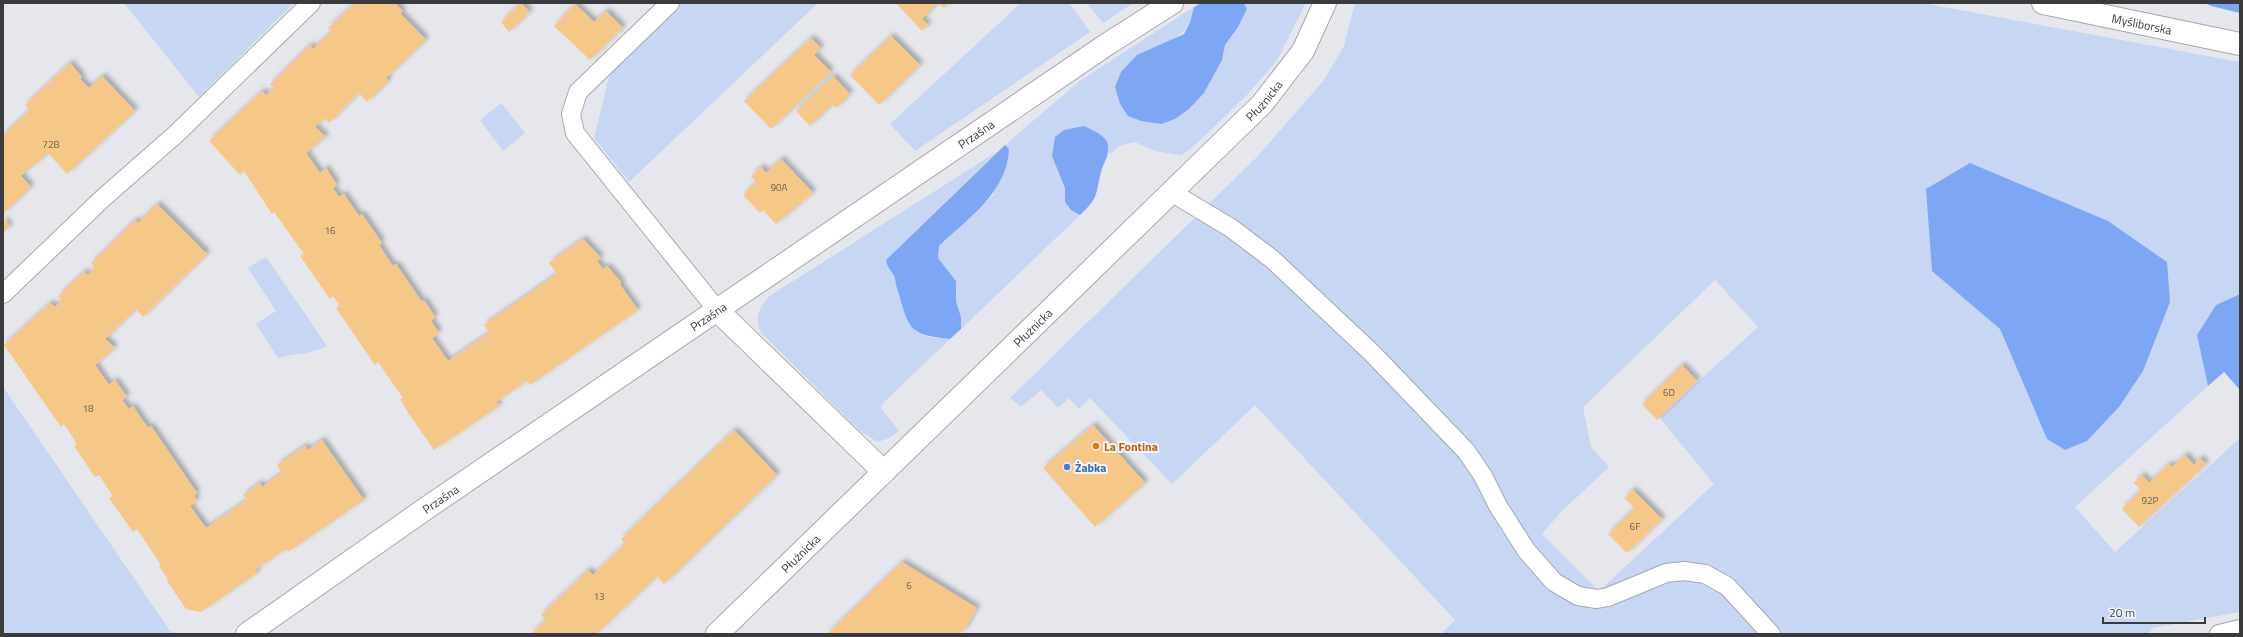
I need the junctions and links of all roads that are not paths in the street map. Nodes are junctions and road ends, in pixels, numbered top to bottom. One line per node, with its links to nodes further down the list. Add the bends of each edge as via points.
1 (311, 3): 8 (lane, via 176,134 102,199)
2 (670, 3): 9 (lane, via 578,92 571,114 575,133)
3 (1172, 3): 9 (street, Przaśna)
4 (1325, 3): 7 (street, Płużnicka, via 1302,51 1262,104)
5 (2043, 3): 6 (street, Myśliborska)
6 (2240, 44)
7 (1171, 192): 10 (street, Płużnicka); 14 (lane, via 1231,228 1272,259 1372,353 1466,451 1526,550 1554,582 1578,596 1596,599 1608,597 1666,573 1684,571 1705,574 1727,586)
8 (3, 294)
9 (718, 311): 10 (street); 12 (street, Przaśna, via 428,507)
10 (884, 472): 13 (street, Płużnicka)
11 (2240, 629): 15 (lane)
12 (247, 634)
13 (717, 634)
14 (1771, 634)
15 (2219, 634)

